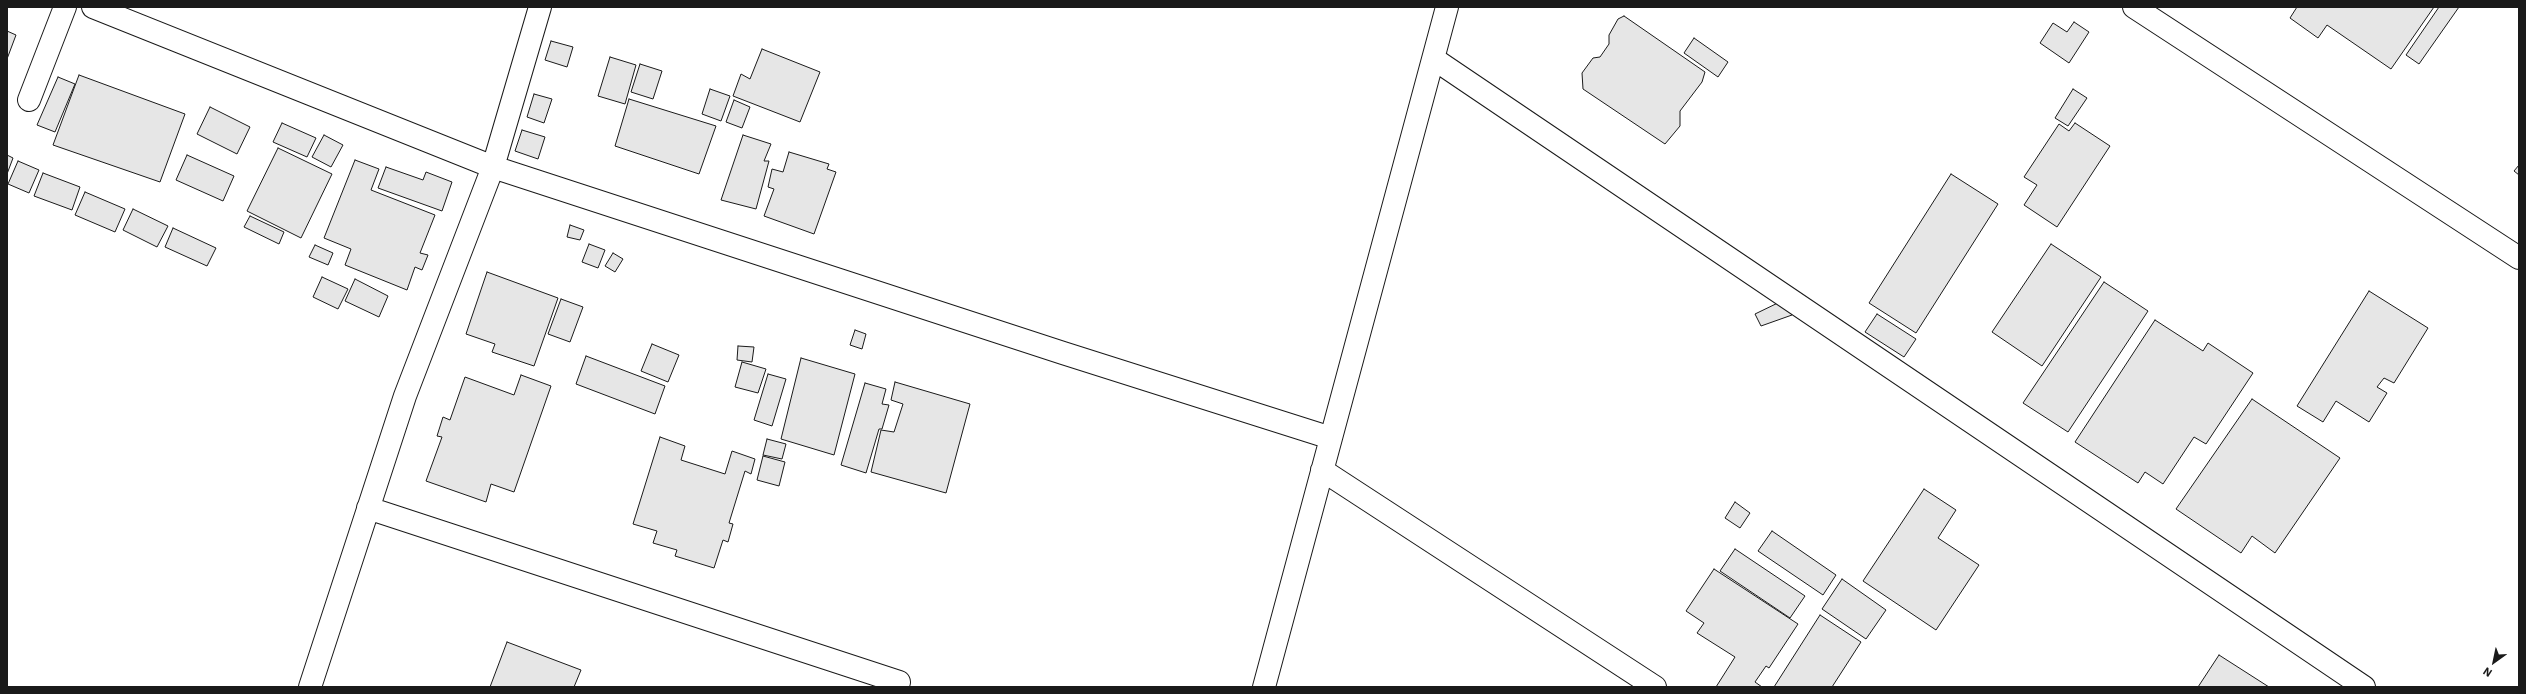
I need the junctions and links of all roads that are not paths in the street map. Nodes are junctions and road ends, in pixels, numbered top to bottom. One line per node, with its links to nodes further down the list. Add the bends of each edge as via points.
1 (65, 7): 7 (street)
2 (93, 7): 8 (street)
3 (540, 7): 8 (street)
4 (1447, 7): 6 (street)
5 (2134, 7): 9 (street)
6 (1434, 59): 10 (street); 17 (street)
7 (29, 100)
8 (493, 167): 10 (street); 12 (street, via 405,396)
9 (2519, 258)
10 (1331, 438): 11 (street)
11 (1322, 470): 15 (street); 16 (street)
12 (368, 508): 13 (street); 14 (street)
13 (899, 682)
14 (310, 687)
15 (1264, 687)
16 (1655, 687)
17 (2364, 687)

